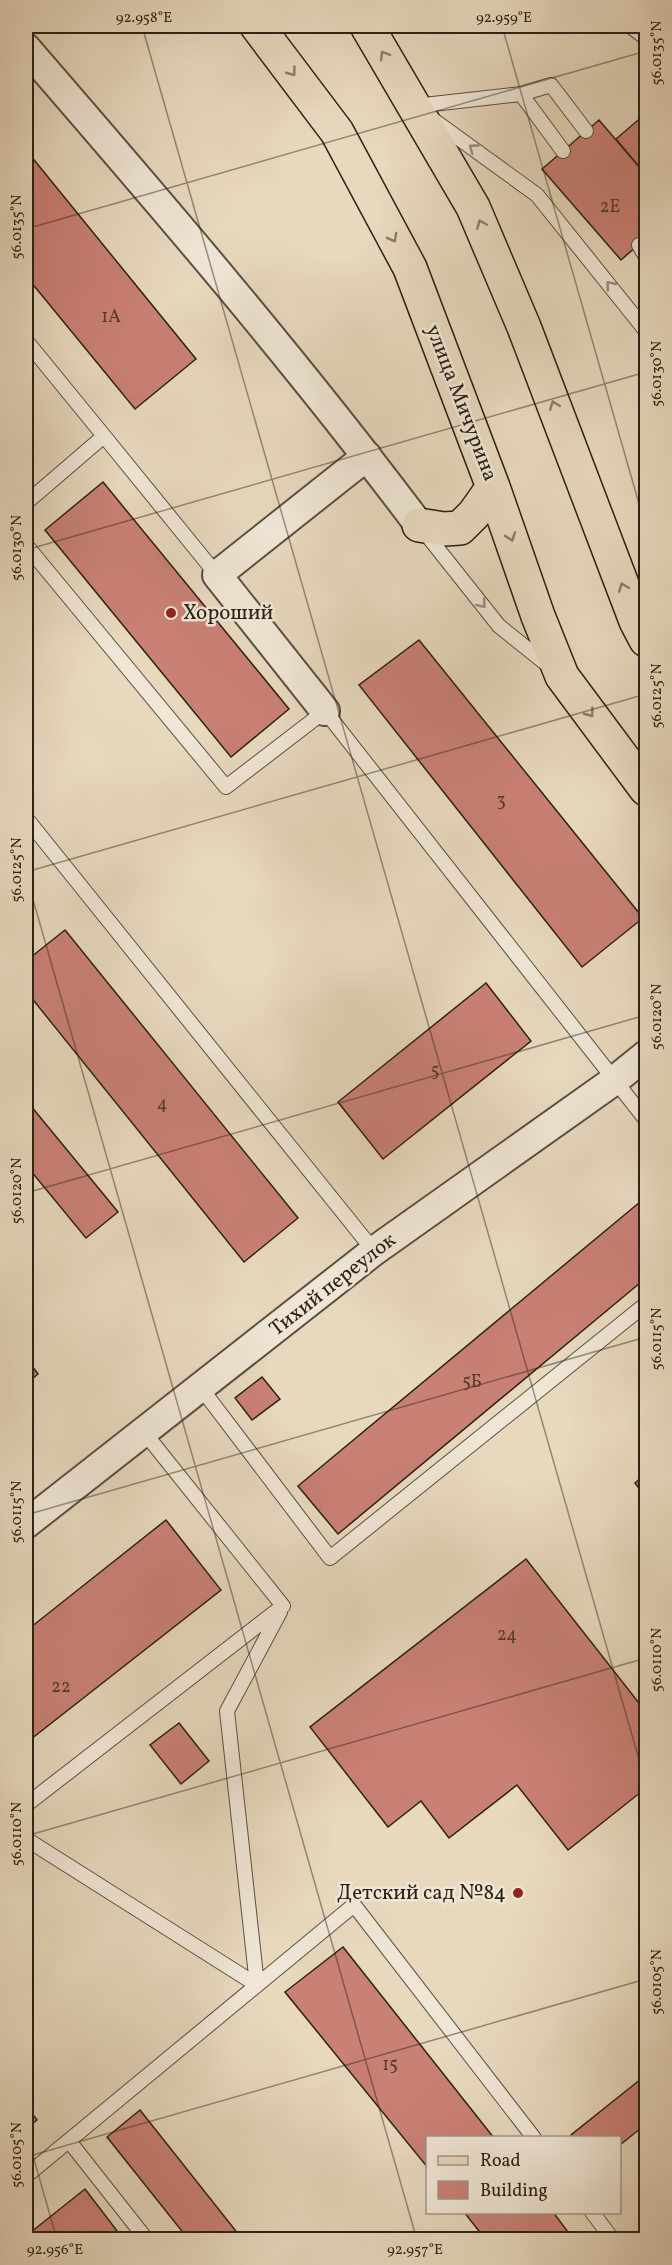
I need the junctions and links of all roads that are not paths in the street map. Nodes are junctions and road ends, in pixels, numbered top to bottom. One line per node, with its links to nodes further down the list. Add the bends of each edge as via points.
1 (257, 26): 14 (main road, улица Мичурина, one-way to 14, via 337,132 410,268)
2 (366, 26): 7 (main road, one-way to 2)
3 (630, 26): 4 (lane)
4 (646, 38)
5 (26, 48): 13 (street, via 187,233)
6 (521, 94): 7 (lane); 8 (lane, via 551,85); 9 (lane)
7 (415, 106): 10 (lane, one-way to 7, via 537,195); 19 (main road, one-way to 7, via 473,207)
8 (586, 131)
9 (563, 151)
10 (646, 331)
11 (28, 343): 12 (lane)
12 (104, 436): 15 (lane); 18 (lane)
13 (367, 456): 16 (street); 18 (street)
14 (494, 487): 16 (main road, via 460,528); 20 (main road, улица Мичурина, one-way to 20)
15 (26, 503)
16 (419, 525): 20 (lane, one-way to 20, via 499,626)
17 (26, 545): 21 (lane, via 226,787)
18 (217, 575): 21 (street)
19 (646, 640)
20 (562, 676): 22 (main road, улица Мичурина, one-way to 22)
21 (325, 711): 25 (lane)
22 (646, 789)
23 (26, 818): 27 (lane)
24 (646, 1055): 25 (street, Тихий переулок)
25 (615, 1080): 26 (lane); 27 (street, Тихий переулок)
26 (646, 1120)
27 (374, 1251): 29 (street, Тихий переулок)
28 (646, 1304): 29 (lane, via 330,1558)
29 (201, 1388): 30 (street, Тихий переулок)
30 (144, 1432): 31 (street, Тихий переулок); 32 (lane)
31 (26, 1524)
32 (283, 1606): 33 (lane); 35 (lane, via 227,1711)
33 (26, 1805)
34 (26, 1839): 35 (lane)
35 (257, 1985): 36 (lane, via 354,1905); 37 (lane)
36 (532, 2136)
37 (69, 2141): 38 (lane); 40 (lane)
38 (26, 2175)
39 (594, 2214): 41 (lane)
40 (147, 2240)
41 (613, 2240)

